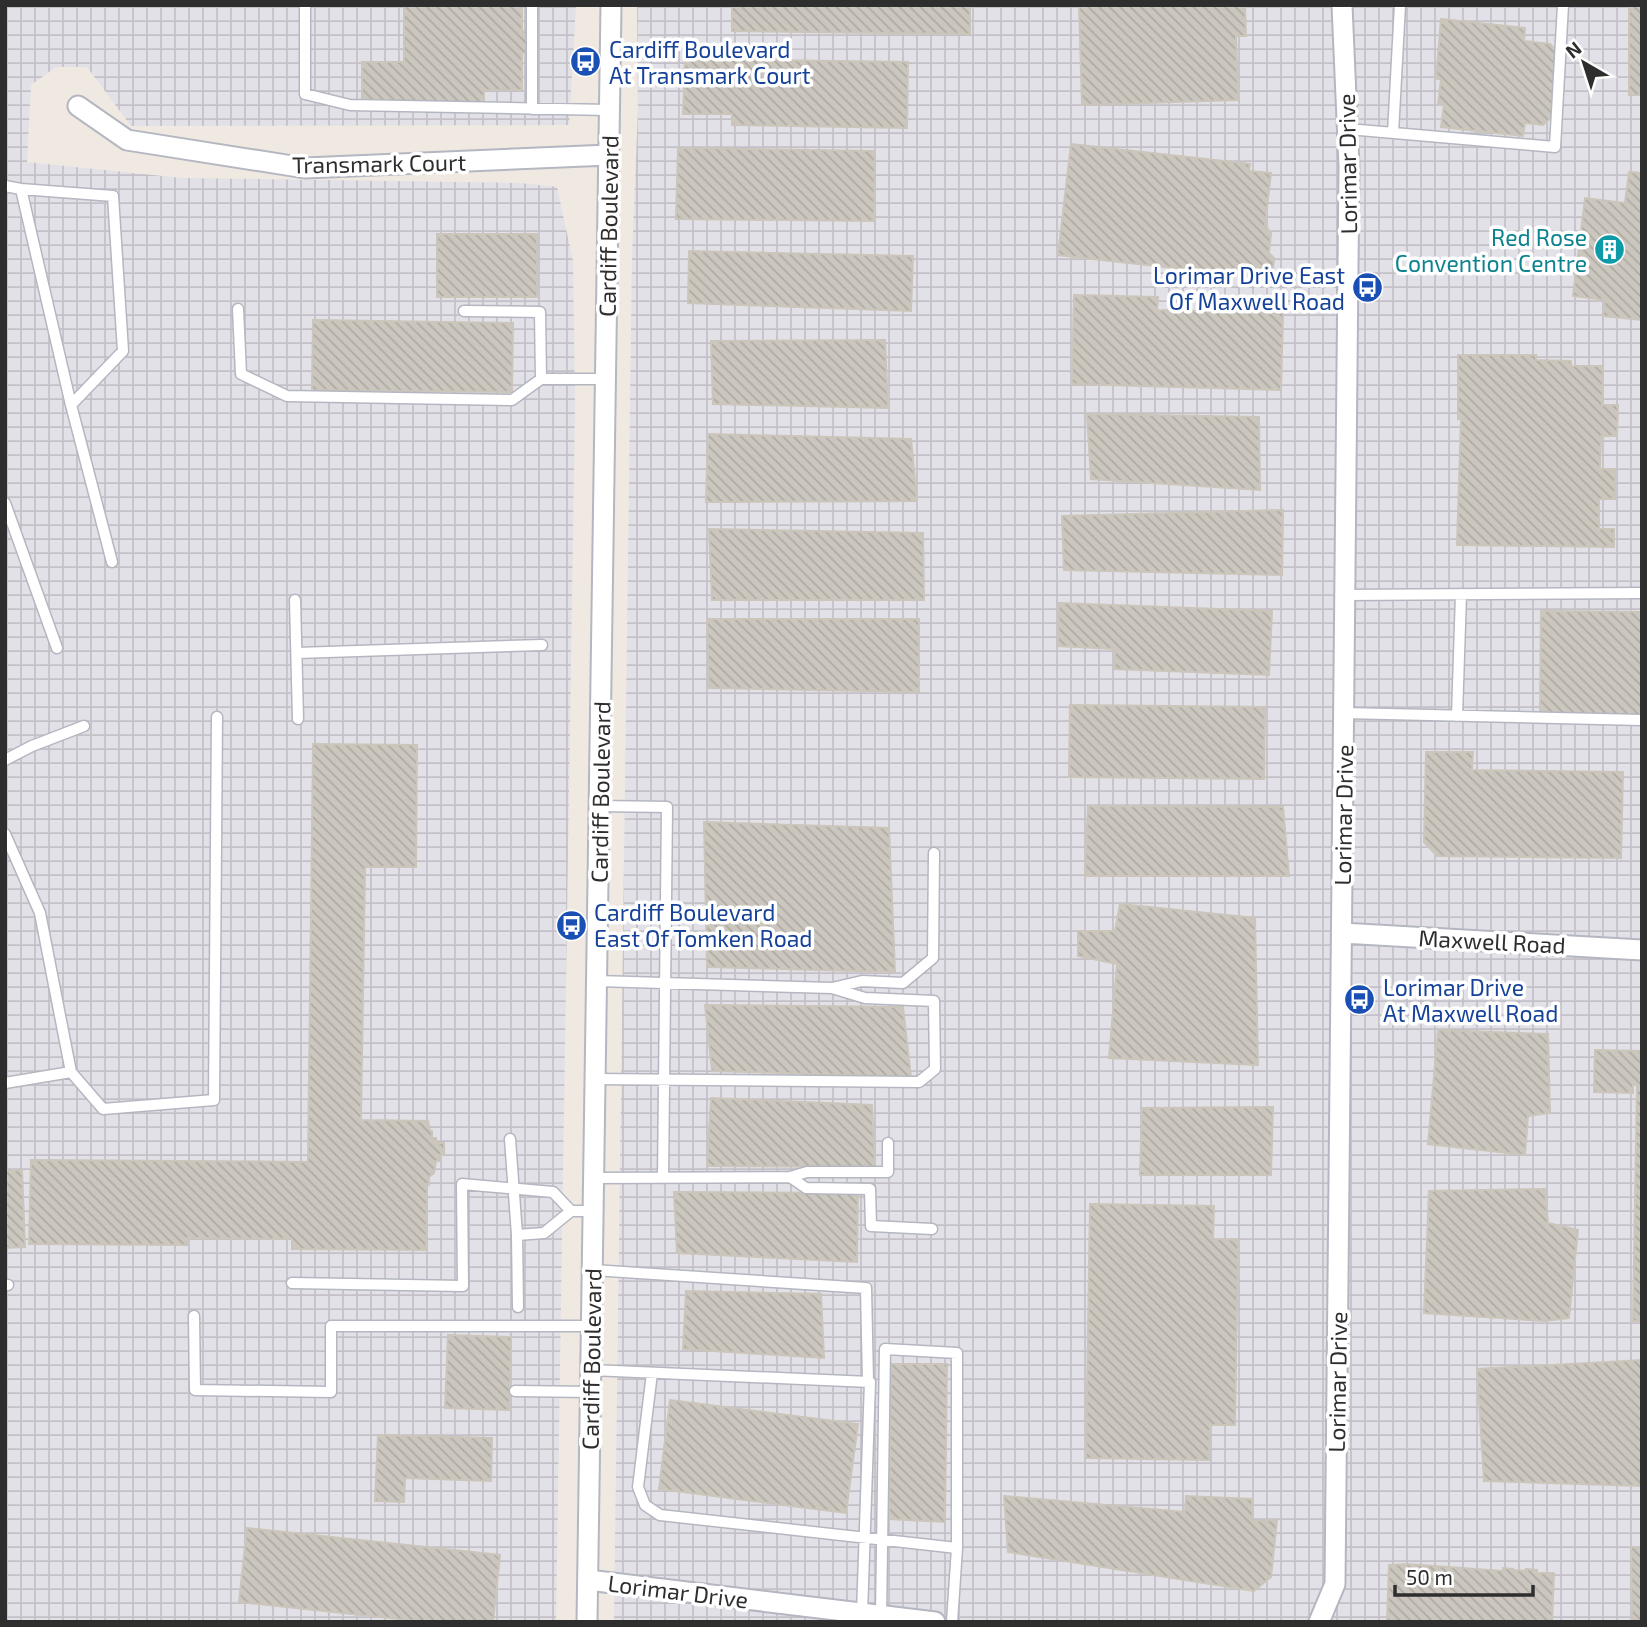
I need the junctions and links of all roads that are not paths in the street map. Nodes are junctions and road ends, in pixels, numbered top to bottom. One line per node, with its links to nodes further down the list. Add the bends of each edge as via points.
1 (305, 5): 8 (lane, via 305,94 350,105)
2 (531, 5): 8 (lane)
3 (611, 5): 9 (street, Cardiff Boulevard)
4 (1342, 5): 10 (street, Lorimar Drive)
5 (1400, 5): 11 (lane)
6 (1563, 5): 11 (lane, via 1555,147)
7 (78, 106): 12 (street, Transmark Court, via 127,140 305,168)
8 (532, 109): 9 (lane)
9 (610, 110): 12 (street, Cardiff Boulevard)
10 (1348, 129): 11 (lane); 24 (street, Lorimar Drive)
11 (1393, 133)
12 (609, 155): 18 (street, Cardiff Boulevard)
13 (5, 186): 14 (lane)
14 (21, 189): 19 (lane); 19 (lane, via 113,196 122,351)
15 (238, 309): 17 (lane, via 241,374 286,396 512,400)
16 (464, 311): 17 (lane, via 540,312)
17 (541, 379): 18 (lane)
18 (606, 379): 36 (street, Cardiff Boulevard)
19 (71, 405): 21 (lane)
20 (5, 503): 27 (lane)
21 (112, 562)
22 (1642, 593): 23 (lane)
23 (1461, 594): 24 (lane); 30 (lane)
24 (1345, 595): 29 (street, Lorimar Drive)
25 (295, 600): 28 (lane)
26 (542, 645): 28 (lane)
27 (57, 648)
28 (297, 653): 32 (lane)
29 (1344, 713): 30 (lane); 39 (street, Lorimar Drive)
30 (1457, 716): 33 (lane)
31 (217, 717): 44 (lane, via 214,1100 103,1109)
32 (298, 719)
33 (1642, 720)
34 (84, 726): 35 (lane)
35 (5, 760)
36 (600, 806): 41 (street, Cardiff Boulevard); 42 (lane, via 667,807)
37 (5, 834): 44 (lane, via 40,913)
38 (934, 853): 43 (lane, via 933,958 903,983 862,981)
39 (1342, 933): 40 (street, Maxwell Road); 73 (street, Lorimar Drive, via 1335,1584)
40 (1642, 950)
41 (597, 982): 42 (lane); 45 (street, Cardiff Boulevard)
42 (664, 984): 43 (lane); 46 (lane)
43 (832, 988): 46 (lane, via 865,998 934,1001 935,1069 919,1082)
44 (71, 1072): 47 (lane)
45 (596, 1079): 46 (lane); 51 (street, Cardiff Boulevard)
46 (663, 1080): 52 (lane)
47 (5, 1083)
48 (510, 1139): 53 (lane)
49 (888, 1143): 50 (lane, via 888,1172 807,1172)
50 (790, 1177): 52 (lane); 56 (lane, via 807,1188 870,1189 871,1226)
51 (594, 1178): 52 (lane); 55 (street, Cardiff Boulevard)
52 (663, 1178)
53 (514, 1190): 54 (lane, via 553,1192); 57 (lane); 59 (lane, via 462,1184 463,1286)
54 (571, 1211): 55 (lane); 57 (lane, via 544,1233)
55 (594, 1211): 58 (street, Cardiff Boulevard)
56 (932, 1229)
57 (517, 1235): 60 (lane)
58 (593, 1270): 62 (street, Cardiff Boulevard); 65 (lane, via 866,1287)
59 (292, 1283)
60 (518, 1307)
61 (194, 1316): 62 (lane, via 195,1390 331,1392 331,1326)
62 (592, 1326): 63 (street, Cardiff Boulevard)
63 (591, 1370): 64 (lane); 67 (street, Cardiff Boulevard)
64 (652, 1373): 65 (lane); 68 (lane, via 638,1487 645,1505 660,1515)
65 (868, 1382): 68 (lane)
66 (515, 1391): 67 (lane)
67 (591, 1392): 71 (street, Cardiff Boulevard)
68 (865, 1539): 69 (lane); 72 (lane)
69 (882, 1541): 70 (lane); 70 (lane, via 885,1349 957,1353); 72 (lane)
70 (957, 1548): 76 (lane)
71 (588, 1580): 72 (street, Lorimar Drive); 74 (street, Cardiff Boulevard)
72 (872, 1614): 75 (street, Lorimar Drive)
73 (1325, 1619)
74 (587, 1622)
75 (934, 1622)
76 (951, 1622)

